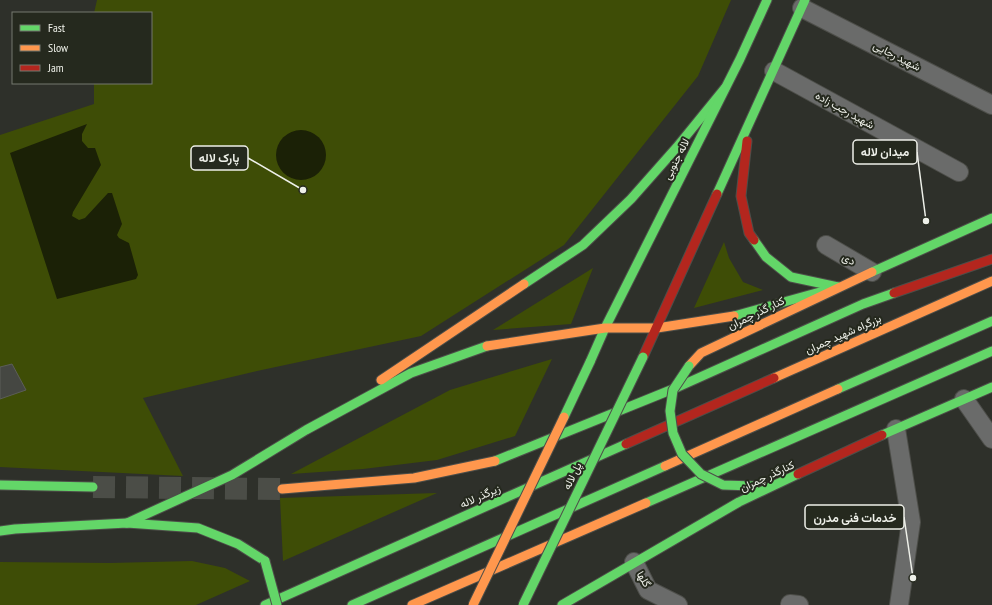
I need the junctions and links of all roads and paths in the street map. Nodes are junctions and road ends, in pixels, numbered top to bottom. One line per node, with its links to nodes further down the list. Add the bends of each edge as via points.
1 (767, 0): 4 (main road, لاله جنوبی)
2 (804, 4): 3 (main road); 5 (street, شهید رجایی)
3 (774, 71): 6 (main road); 7 (street, شهید رجب زاده)
4 (725, 88): 15 (main road, لاله جنوبی); 22 (main road, via 631,199 583,245)
5 (992, 105)
6 (749, 122): 13 (main road, via 741,196 749,233 766,257 791,277); 16 (main road)
7 (958, 172)
8 (992, 218): 11 (main road)
9 (826, 246): 11 (street, دی)
10 (992, 259): 27 (main road, via 863,304 678,387 493,462 414,478)
11 (872, 272): 13 (main road)
12 (992, 281): 20 (main road, بزرگراه شهید چمران)
13 (838, 287): 16 (main road, via 743,314); 24 (main road, کنار گذر چمران, bridge, via 702,353 689,366 674,390 670,411 672,433 682,454 701,474 723,485 754,486)
14 (992, 321): 36 (main road)
15 (605, 328): 16 (main road); 22 (main road, via 486,346 410,373); 38 (main road, لاله جنوبی, bridge)
16 (657, 328): 39 (main road, پل لاله, bridge)
17 (992, 351): 37 (main road)
18 (992, 387): 19 (main road, کنارگذر چمران)
19 (964, 399): 21 (main road, کنارگذر چمران); 23 (street)
20 (704, 409): 34 (main road, زیرگذر لاله)
21 (896, 429): 24 (main road, کنارگذر چمران); 43 (street, via 911,522)
22 (306, 430): 28 (main road, via 232,475)
23 (992, 439)
24 (805, 471): 32 (main road, کنارگذر چمران, via 739,502)
25 (0, 485): 26 (main road)
26 (93, 487)
27 (282, 489)
28 (127, 523): 30 (main road); 35 (main road, bridge, via 198,528 238,544 265,561)
29 (0, 528): 30 (main road)
30 (15, 529): 31 (main road)
31 (0, 531)
32 (634, 562): 40 (main road, کنارگذر چمران); 41 (street, گلها, via 648,590)
33 (790, 604): 42 (street)
34 (265, 605)
35 (277, 605)
36 (352, 605)
37 (412, 605)
38 (473, 605)
39 (523, 605)
40 (562, 605)
41 (678, 605)
42 (799, 605)
43 (899, 605)

